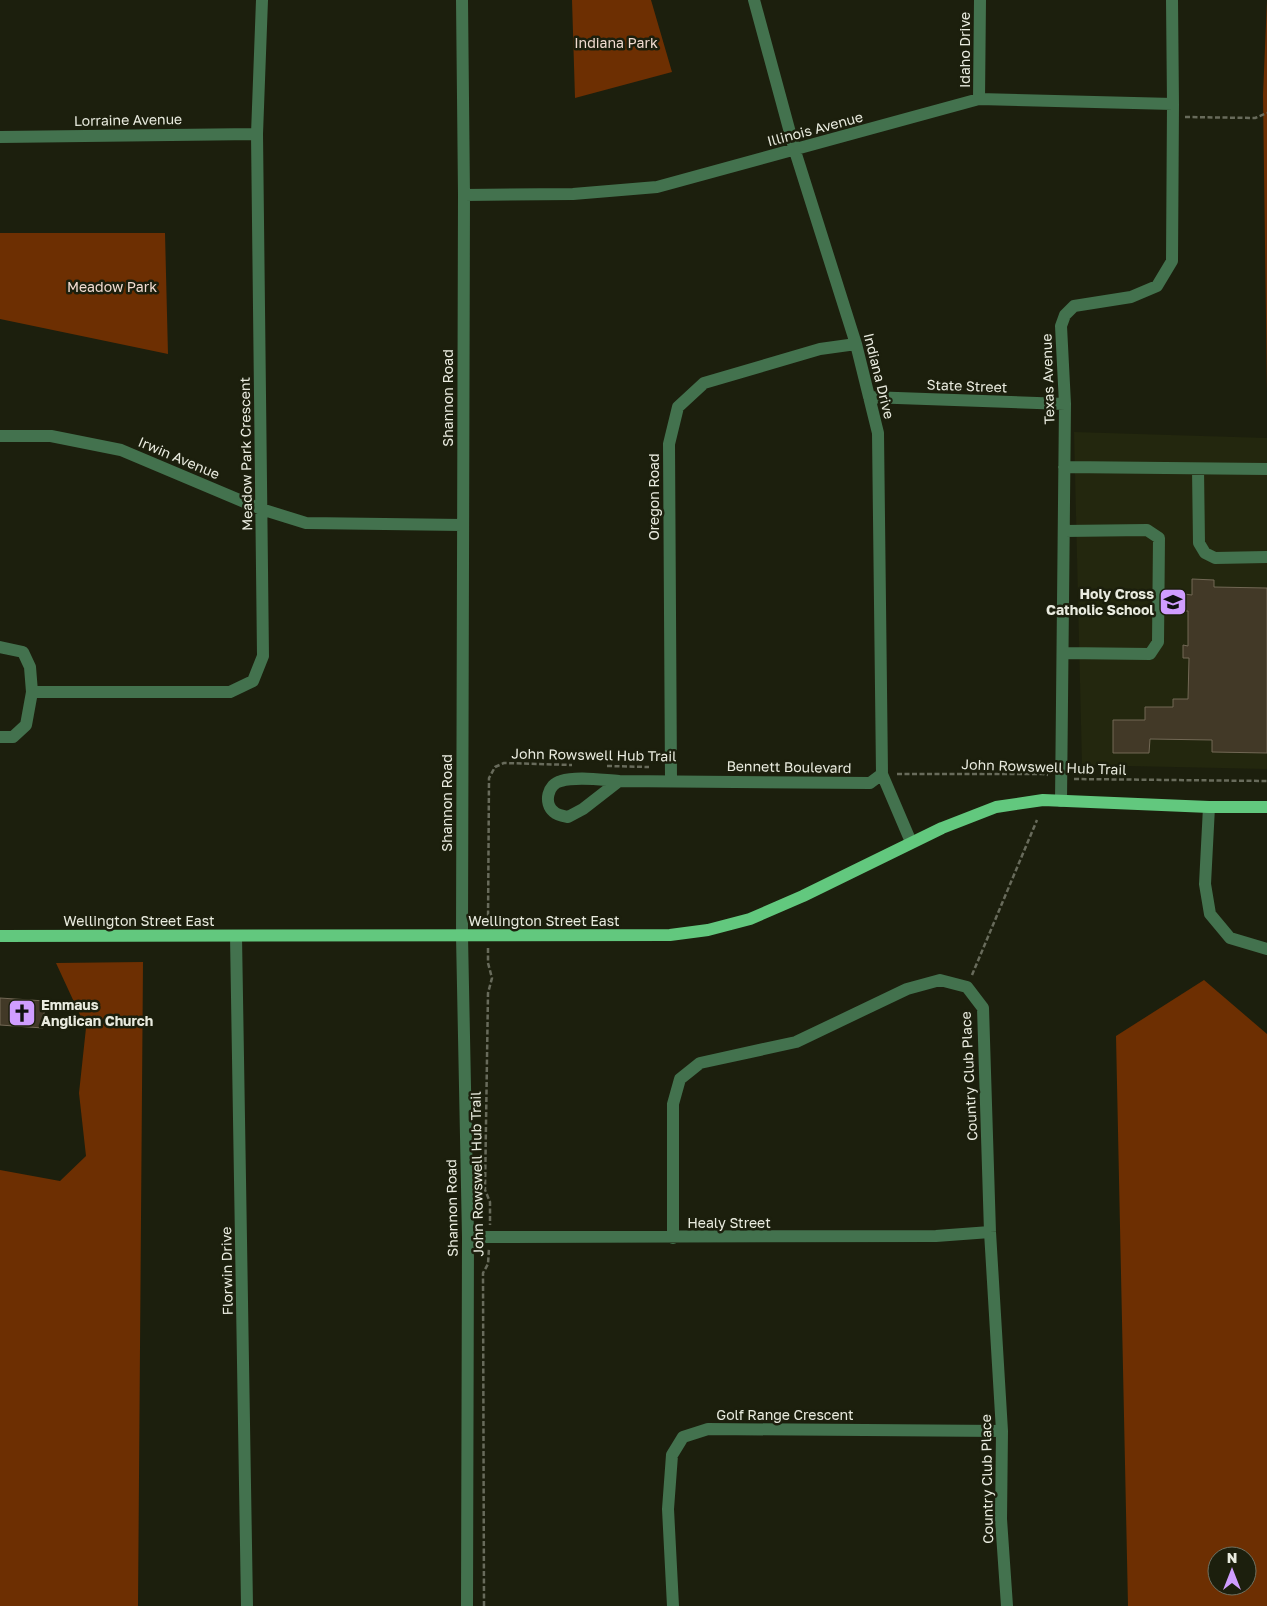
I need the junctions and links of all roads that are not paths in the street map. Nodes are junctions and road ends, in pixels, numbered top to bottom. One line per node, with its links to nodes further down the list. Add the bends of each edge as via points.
1 (262, 0): 8 (street, Meadow Park Crescent)
2 (462, 0): 11 (street, Shannon Road)
3 (754, 0): 10 (street, Indiana Drive)
4 (980, 0): 6 (street, Idaho Drive)
5 (1172, 0): 7 (street, Texas Avenue)
6 (979, 100): 7 (street, Illinois Avenue); 10 (street, Illinois Avenue)
7 (1173, 104): 14 (street, Texas Avenue, via 1172,261 1157,286 1131,297 1074,306 1065,315 1061,326)
8 (257, 134): 9 (street, Lorraine Avenue); 19 (street, Meadow Park Crescent)
9 (0, 137)
10 (794, 150): 11 (street, Illinois Avenue, via 657,187 573,194); 12 (street, Indiana Drive)
11 (464, 195): 20 (street, Shannon Road)
12 (856, 344): 13 (street, Indiana Drive); 27 (street, Oregon Road, via 820,349 704,383 678,407 669,444)
13 (869, 397): 14 (street, State Street); 28 (street, Indiana Drive, via 878,433)
14 (1065, 404): 16 (street, Texas Avenue)
15 (0, 436): 19 (street, Irwin Avenue, via 51,436 121,450)
16 (1064, 467): 17 (street); 21 (street, Texas Avenue)
17 (1198, 469): 18 (street); 22 (street, via 1199,543 1205,553 1215,558)
18 (1267, 469)
19 (261, 509): 20 (street, Irwin Avenue, via 306,523); 25 (street, Meadow Park Crescent, via 262,656 253,680 230,692)
20 (463, 525): 36 (street, Shannon Road)
21 (1064, 531): 24 (street, Texas Avenue); 24 (street, via 1147,530 1159,538 1158,642 1150,654)
22 (1267, 557)
23 (0, 647): 25 (street, via 22,652 30,667)
24 (1063, 653): 30 (street, Texas Avenue)
25 (32, 692): 26 (street, via 26,725 13,737)
26 (0, 737)
27 (671, 774): 28 (street, Bennett Boulevard, via 870,783); 29 (street, Bennett Boulevard)
28 (882, 774): 33 (street)
29 (620, 781): 29 (street, Bennett Boulevard, via 567,779 558,782 547,797 550,808 555,814 568,817)
30 (1062, 801): 31 (main road); 33 (main road, Wellington Street East, via 1041,800 996,807)
31 (1209, 807): 32 (main road); 37 (street, via 1205,884 1210,914 1230,938)
32 (1267, 807)
33 (911, 842): 36 (main road, Wellington Street East, via 750,919 708,930 670,935)
34 (0, 936): 35 (main road, Wellington Street East)
35 (236, 936): 36 (main road, Wellington Street East); 42 (street, Florwin Drive)
36 (462, 936): 39 (street, Shannon Road)
37 (1267, 949)
38 (990, 1232): 40 (street, Healy Street, via 936,1236); 40 (street, Country Club Place, via 983,1008 967,987 940,980 907,989 796,1042 700,1063 680,1079 673,1104); 41 (street, Country Club Place)
39 (468, 1237): 40 (street, Healy Street); 43 (street, Shannon Road)
40 (673, 1238)
41 (1002, 1431): 44 (street, Golf Range Crescent, via 708,1429 683,1437 672,1455 668,1509); 45 (street, Country Club Place, via 1001,1519)
42 (247, 1606)
43 (467, 1606)
44 (673, 1606)
45 (1007, 1606)

